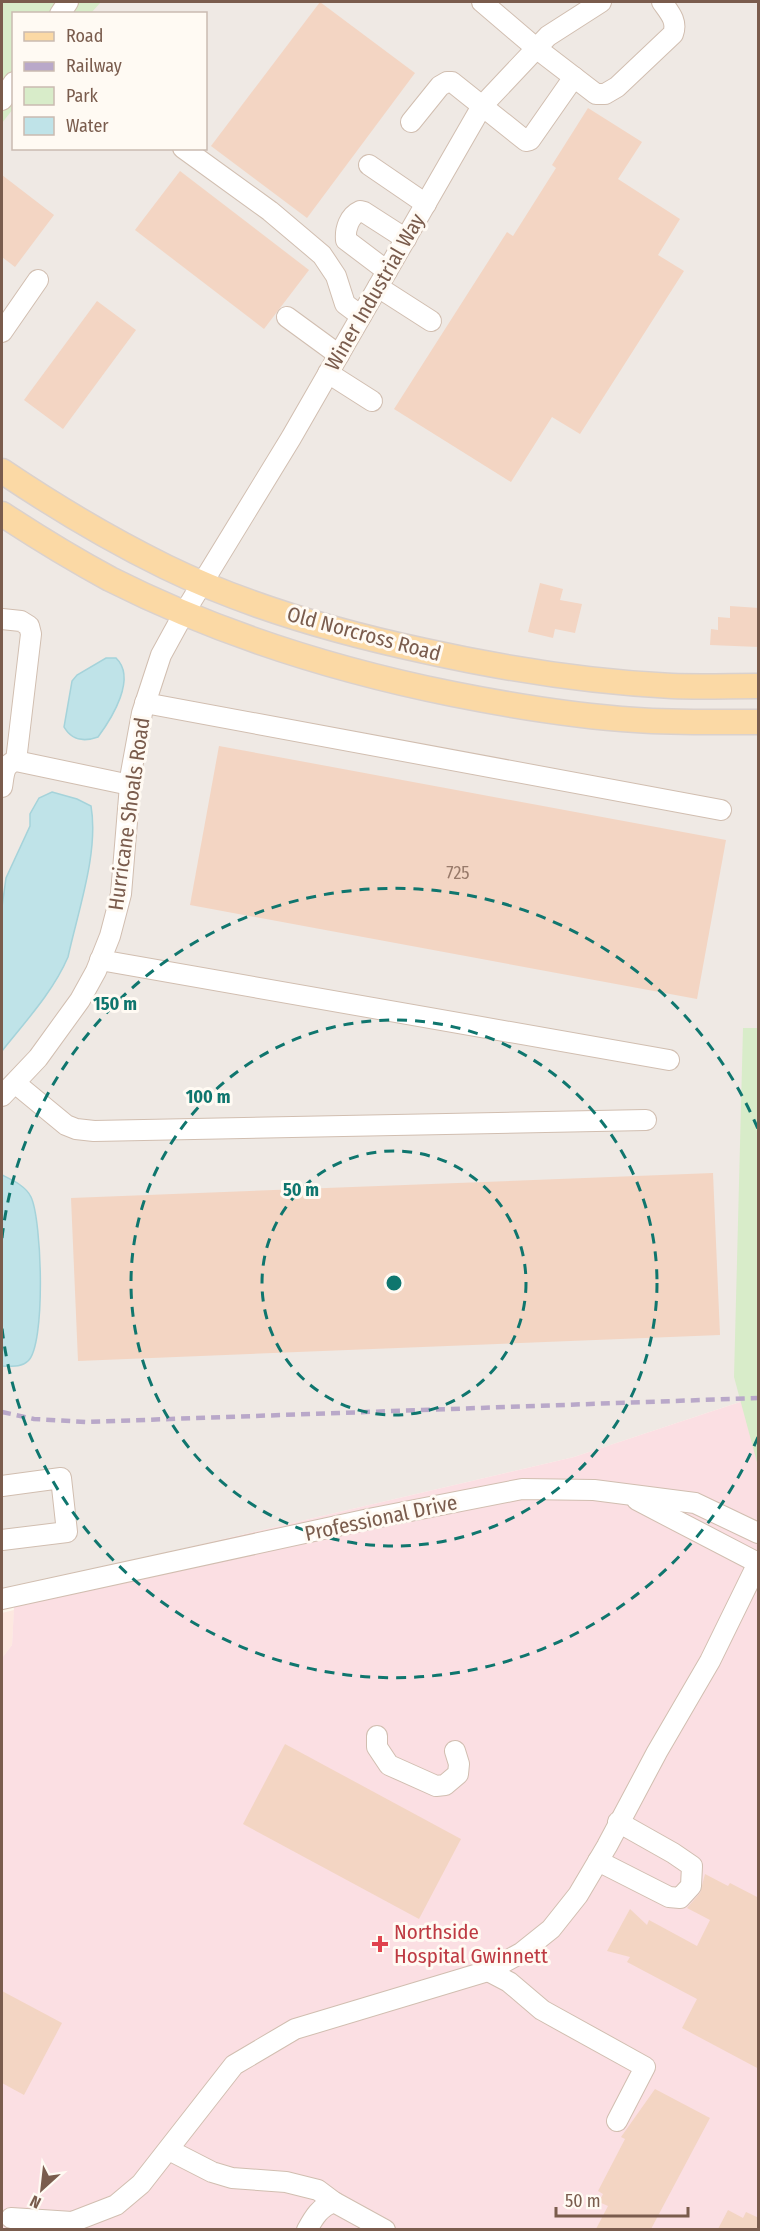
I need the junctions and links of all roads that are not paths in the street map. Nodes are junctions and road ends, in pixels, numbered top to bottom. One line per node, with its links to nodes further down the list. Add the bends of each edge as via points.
1 (482, 2): 4 (street)
2 (601, 2): 4 (street, Winer Industrial Way)
3 (662, 2): 5 (street, via 675,22 673,34 617,87 596,94)
4 (536, 48): 5 (street); 8 (street, Winer Industrial Way)
5 (574, 77): 8 (street, via 530,140 526,141)
6 (12, 85): 7 (street)
7 (2, 100)
8 (482, 106): 9 (street, via 447,82); 12 (street, Winer Industrial Way)
9 (411, 123)
10 (186, 150): 16 (street, via 270,211 322,255 336,276 345,304)
11 (369, 165): 12 (street)
12 (426, 204): 13 (street, Winer Industrial Way)
13 (406, 239): 14 (street, Winer Industrial Way); 14 (street, via 364,212 352,216 346,240)
14 (382, 279): 16 (street, Winer Industrial Way); 18 (street)
15 (38, 280): 19 (street)
16 (361, 316): 20 (street, Winer Industrial Way)
17 (287, 317): 20 (street)
18 (431, 321)
19 (2, 332)
20 (339, 355): 21 (street, Winer Industrial Way)
21 (328, 373): 22 (street); 25 (street, Winer Industrial Way)
22 (372, 401)
23 (2, 471): 25 (main road, Old Norcross Road, via 110,538)
24 (2, 514): 26 (main road, Old Norcross Road, via 110,578)
25 (201, 582): 26 (street, Winer Industrial Way); 28 (main road, Old Norcross Road, via 324,628 474,662 581,679 673,686)
26 (184, 613): 29 (street, Hurricane Shoals Road, via 161,655); 30 (main road, Old Norcross Road, via 259,643 344,669 491,702 636,720)
27 (2, 619): 31 (street, via 21,621 29,626 31,634)
28 (759, 686)
29 (145, 703): 32 (street, Hurricane Shoals Road); 34 (street)
30 (759, 722)
31 (11, 753): 32 (street); 33 (street)
32 (130, 785): 35 (street, Hurricane Shoals Road, via 121,894)
33 (2, 787)
34 (721, 810)
35 (100, 960): 36 (street); 37 (street, Hurricane Shoals Road, via 80,1000 38,1058)
36 (669, 1060)
37 (8, 1090): 38 (street, via 66,1125 94,1131)
38 (646, 1120)
39 (2, 1486): 42 (street, via 61,1478 67,1532)
40 (627, 1494): 41 (street, Professional Drive, via 695,1503); 43 (street); 44 (street, Professional Drive, via 567,1488 522,1489)
41 (759, 1533)
42 (2, 1540)
43 (758, 1563): 47 (street, via 710,1661)
44 (2, 1599)
45 (377, 1736): 46 (street, via 377,1748 389,1765 436,1786 445,1785 458,1774)
46 (455, 1751)
47 (618, 1822): 48 (street); 48 (street, via 692,1866 691,1886 680,1898 669,1897)
48 (598, 1861): 49 (street, via 551,1929 521,1953)
49 (488, 1971): 50 (street, via 509,1982 542,2010 645,2067); 51 (street, via 295,2029 234,2065)
50 (617, 2121)
51 (169, 2150): 52 (street, via 212,2172 232,2178 292,2183 318,2190); 54 (street, via 141,2184 116,2205)
52 (334, 2202): 55 (street, via 325,2205); 56 (street)
53 (10, 2220): 54 (street)
54 (68, 2226)
55 (308, 2229)
56 (385, 2229)

